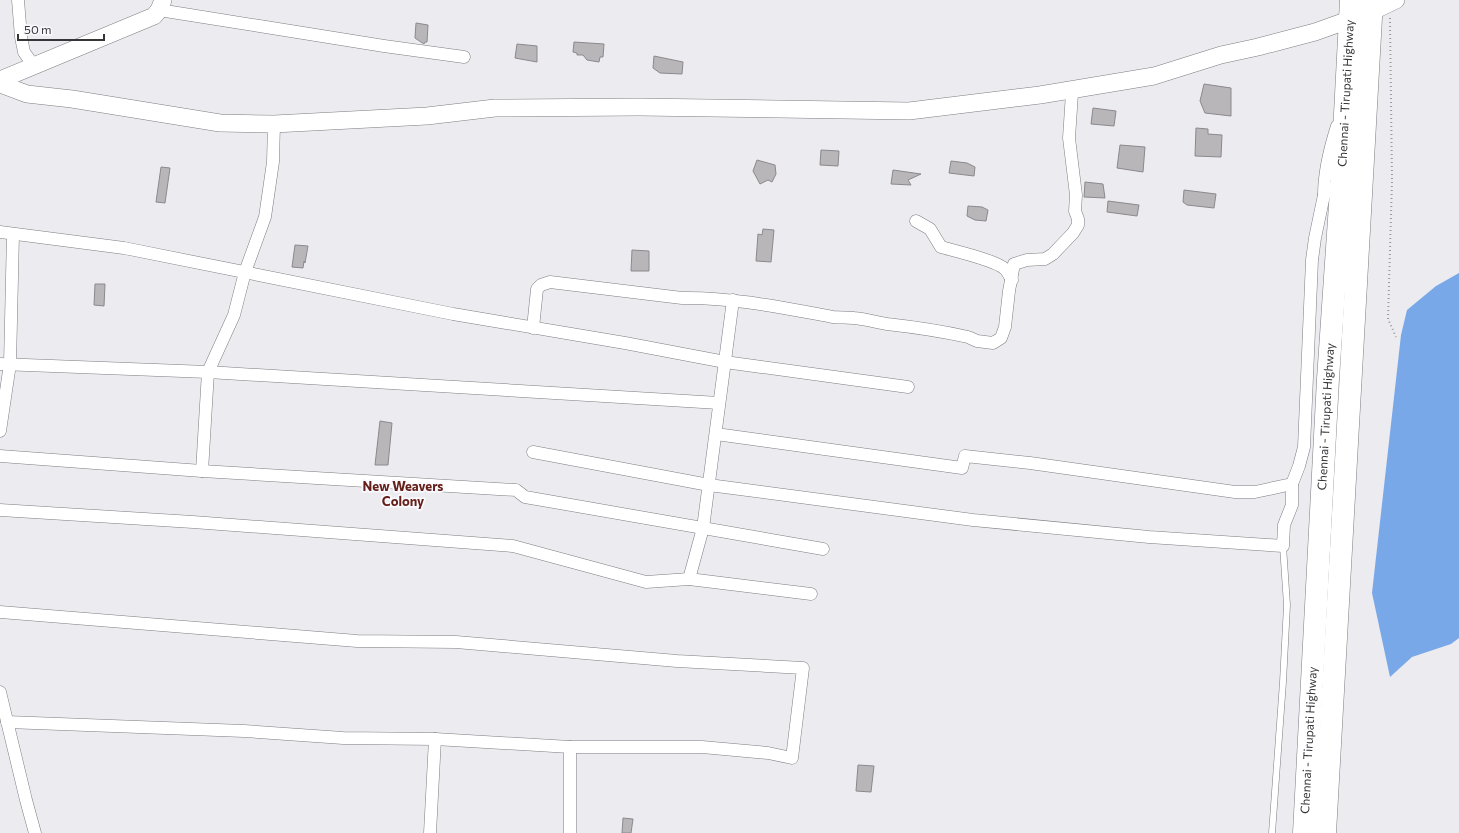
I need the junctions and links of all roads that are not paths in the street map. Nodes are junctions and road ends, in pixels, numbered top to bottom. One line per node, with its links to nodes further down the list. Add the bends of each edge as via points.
1 (18, 0): 6 (street, via 24,52)
2 (1382, 4): 4 (main road); 47 (highway, Chennai - Tirupati Highway, via 1339,572)
3 (161, 5): 5 (street, via 376,44); 6 (main road, via 154,16)
4 (1350, 10): 9 (main road, via 1315,32 1221,55 1154,76); 11 (highway, Chennai - Tirupati Highway, via 1344,116)
5 (464, 57)
6 (34, 65): 7 (main road)
7 (0, 80)
8 (0, 84): 10 (main road, via 26,94 220,123)
9 (1075, 88): 10 (main road, via 1040,95 909,111 639,107 494,108 427,116); 16 (street, via 1072,93 1069,138 1078,225 1053,254 1045,259 1014,264)
10 (274, 124): 15 (street, via 273,162 265,217)
11 (1333, 192): 29 (street, via 1315,238 1304,447 1300,466); 46 (highway, Chennai - Tirupati Highway, via 1328,387)
12 (916, 221): 16 (street, via 930,229 941,247 1000,266)
13 (0, 232): 14 (street)
14 (13, 234): 15 (street, via 124,248); 20 (street)
15 (245, 272): 18 (street); 21 (street, via 234,315)
16 (1012, 280): 17 (street, via 1005,327 1001,338 993,343 905,325 834,317)
17 (733, 300): 18 (street, via 682,298 550,282 538,288); 19 (street)
18 (533, 328): 19 (street)
19 (725, 362): 22 (street); 23 (street)
20 (5, 364): 21 (street); 24 (street)
21 (208, 372): 23 (street); 28 (street)
22 (908, 387)
23 (719, 403): 25 (street)
24 (0, 431)
25 (716, 434): 29 (street, via 962,468 964,456 1235,492 1255,492); 30 (street)
26 (533, 452): 30 (street)
27 (0, 456): 28 (street)
28 (202, 472): 32 (street, via 516,490 525,497)
29 (1292, 484): 33 (street, via 1292,505 1284,524)
30 (710, 485): 32 (street); 33 (street, via 973,520 1149,537)
31 (0, 510): 35 (street, via 513,546 646,582)
32 (703, 528): 34 (street); 35 (street)
33 (1283, 546): 45 (lane, via 1287,605)
34 (823, 549)
35 (690, 579): 36 (street)
36 (811, 594)
37 (0, 612): 41 (street, via 357,641 456,642 677,661 803,668 792,758 768,753 702,748)
38 (0, 692): 39 (street)
39 (7, 722): 40 (street, via 244,731 343,738); 42 (street)
40 (435, 739): 41 (street); 43 (street)
41 (570, 747): 44 (street)
42 (35, 833)
43 (430, 833)
44 (570, 833)
45 (1272, 833)
46 (1304, 833)
47 (1325, 833)

